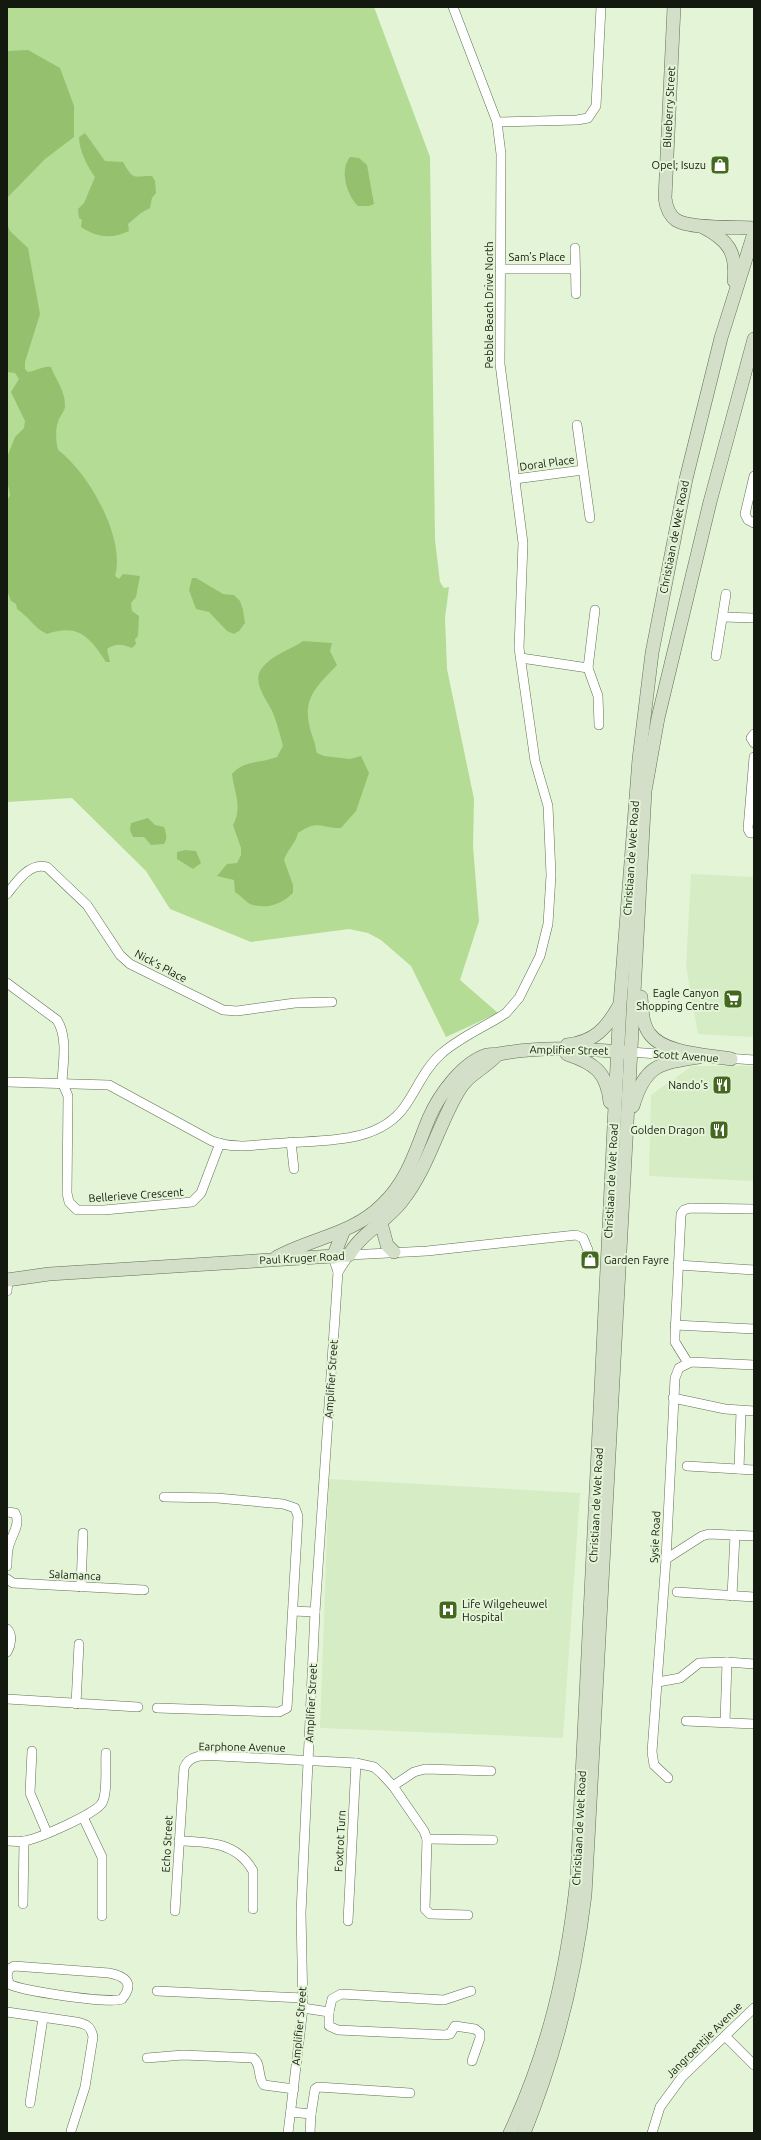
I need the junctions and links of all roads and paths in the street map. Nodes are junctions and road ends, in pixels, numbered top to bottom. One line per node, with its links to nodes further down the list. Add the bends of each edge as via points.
1 (453, 7): 4 (street, Pebble Beach Drive North)
2 (601, 7): 4 (street, via 596,106 588,118)
3 (674, 7): 5 (main road, Blueberry Street, via 665,198 675,219 683,224)
4 (497, 122): 9 (street, Pebble Beach Drive North, via 501,154)
5 (700, 225): 6 (main road, Blueberry Street); 12 (main road, via 721,238 734,255)
6 (754, 228)
7 (754, 233): 12 (main road, Christiaan de Wet Road)
8 (575, 248): 10 (street, Sam’s Place)
9 (500, 269): 10 (street, Sam’s Place); 17 (street, Pebble Beach Drive North, via 500,364)
10 (575, 269): 11 (street, Sam’s Place)
11 (576, 294)
12 (732, 304): 38 (main road, Christiaan de Wet Road, via 686,479 648,683 634,810)
13 (754, 339): 35 (main road, Christiaan de Wet Road, via 710,502 648,770 644,802)
14 (577, 425): 15 (street, Doral Place)
15 (583, 470): 17 (street, Doral Place); 19 (street, Doral Place)
16 (754, 476): 18 (street)
17 (515, 480): 26 (street, Pebble Beach Drive North, via 523,543 519,636)
18 (752, 493): 20 (street, via 745,514 748,520)
19 (590, 518)
20 (754, 523)
21 (726, 594): 23 (street)
22 (595, 610): 27 (street)
23 (723, 617): 24 (street); 25 (street)
24 (754, 618)
25 (716, 656)
26 (521, 658): 27 (street); 50 (street, Pebble Beach Drive North, via 535,761 548,806 551,875 546,938 529,980 506,1013 441,1055 426,1072 400,1112 382,1127 354,1137)
27 (588, 668): 28 (street, via 598,696)
28 (599, 725)
29 (754, 734): 30 (street, via 751,738)
30 (754, 743)
31 (754, 757): 32 (street)
32 (751, 811): 33 (street, via 748,829)
33 (754, 834)
34 (7, 894): 37 (street, Nick’s Place, via 33,867 47,867 87,905 120,954 130,964 223,1010 237,1011 295,1003)
35 (637, 952): 41 (main road, Christiaan de Wet Road); 44 (main road, via 642,1010 650,1034 662,1044 674,1049)
36 (7, 983): 47 (street, via 57,1020 61,1026)
37 (332, 1002)
38 (620, 1004): 40 (main road, via 606,1027 594,1038 571,1045); 41 (main road, Christiaan de Wet Road)
39 (552, 1048): 40 (main road, Amplifier Street); 41 (main road, Amplifier Street); 49 (main road, via 590,1063 602,1074 610,1098)
40 (529, 1049): 42 (main road, Amplifier Street)
41 (625, 1052): 43 (street, Scott Avenue); 48 (main road, Christiaan de Wet Road); 49 (main road, Christiaan de Wet Road)
42 (497, 1055): 54 (main road, Amplifier Street, via 471,1074 458,1092 431,1153 412,1186); 55 (main road, Amplifier Street, via 487,1055 475,1062 452,1082 434,1107 418,1150 399,1184 382,1205 367,1218)
43 (702, 1057): 44 (street, Scott Avenue); 48 (main road, via 662,1065 648,1073 638,1090)
44 (731, 1059): 45 (street, Scott Avenue)
45 (754, 1060)
46 (7, 1082): 47 (street)
47 (62, 1082): 51 (street, via 115,1087); 51 (street, Bellerieve Crescent, via 68,1096 67,1193 69,1202 77,1210 192,1202 201,1193)
48 (627, 1127): 146 (main road, Christiaan de Wet Road, via 585,1895 573,1981 562,2024 552,2059)
49 (613, 1128): 145 (main road, Christiaan de Wet Road, via 574,1909 562,1981 551,2026 540,2061)
50 (291, 1142): 51 (street, Pebble Beach Drive North); 52 (street)
51 (220, 1144)
52 (294, 1169)
53 (754, 1210): 61 (street, via 684,1210 680,1219)
54 (381, 1223): 57 (main road, via 387,1245); 58 (main road, Amplifier Street, via 359,1242)
55 (344, 1230): 59 (main road); 60 (main road, Amplifier Street)
56 (588, 1250): 57 (street, Paul Kruger Road, via 583,1238 576,1236)
57 (394, 1252): 58 (street, Paul Kruger Road)
58 (349, 1255): 59 (main road, Paul Kruger Road); 63 (street, Amplifier Street)
59 (333, 1257): 60 (main road, Paul Kruger Road); 63 (street, Amplifier Street)
60 (273, 1259): 64 (main road, Paul Kruger Road, via 49,1274)
61 (678, 1266): 62 (street); 65 (street)
62 (754, 1270)
63 (338, 1272): 89 (street, Amplifier Street)
64 (7, 1284)
65 (675, 1325): 66 (street); 67 (street, via 676,1342)
66 (754, 1329)
67 (688, 1363): 68 (street); 69 (street, Sysie Road, via 677,1372)
68 (754, 1364)
69 (673, 1398): 70 (street); 80 (street, Sysie Road)
70 (741, 1411): 71 (street); 73 (street)
71 (754, 1411)
72 (687, 1466): 73 (street)
73 (739, 1470): 74 (street)
74 (754, 1470)
75 (164, 1497): 88 (street, via 217,1498 284,1504 295,1508 298,1516)
76 (7, 1512): 81 (street, via 15,1513 17,1518 8,1549)
77 (83, 1533): 83 (street)
78 (735, 1535): 79 (street); 80 (street, via 702,1536); 86 (street)
79 (754, 1536)
80 (666, 1559): 95 (street, Sysie Road)
81 (7, 1566)
82 (7, 1579): 83 (street, Salamanca, via 13,1583)
83 (81, 1587): 84 (street, Salamanca)
84 (144, 1590)
85 (678, 1592): 86 (street)
86 (732, 1596): 87 (street)
87 (754, 1597)
88 (293, 1611): 89 (street); 99 (street, via 290,1694 285,1711)
89 (315, 1612): 105 (street, Amplifier Street)
90 (7, 1629): 92 (street, via 11,1635)
91 (79, 1644): 97 (street)
92 (7, 1652)
93 (727, 1662): 94 (street); 95 (street, via 699,1662 680,1678); 101 (street)
94 (754, 1664)
95 (658, 1682): 109 (street, Sysie Road, via 653,1760 654,1765)
96 (7, 1699): 97 (street)
97 (76, 1704): 98 (street)
98 (138, 1707)
99 (157, 1708)
100 (686, 1721): 101 (street)
101 (725, 1722): 102 (street)
102 (754, 1724)
103 (32, 1751): 112 (street, via 30,1793)
104 (106, 1753): 111 (street, via 104,1799 99,1806)
105 (308, 1761): 106 (street, Earphone Avenue); 108 (street, Earphone Avenue, via 197,1756 186,1763); 127 (street, Amplifier Street, via 301,1913)
106 (356, 1763): 110 (street, Earphone Avenue, via 377,1769); 123 (street, Foxtrot Turn)
107 (491, 1770): 110 (street, via 425,1769 414,1772)
108 (182, 1778): 117 (street, Echo Street)
109 (668, 1778)
110 (393, 1786): 114 (street, Earphone Avenue, via 421,1826)
111 (83, 1816): 112 (street); 122 (street, via 102,1857)
112 (47, 1833): 116 (street)
113 (7, 1840): 116 (street)
114 (427, 1840): 115 (street); 121 (street, Earphone Avenue, via 425,1909 430,1914)
115 (493, 1840)
116 (24, 1841): 118 (street)
117 (179, 1841): 119 (street, via 221,1844 237,1852 253,1871); 120 (street, Echo Street)
118 (23, 1904)
119 (253, 1909)
120 (176, 1911)
121 (468, 1915)
122 (102, 1916)
123 (348, 1921)
124 (7, 1975): 124 (street, via 9,1969 14,1966 109,1973 124,1976 127,1986 122,1999 99,2000 22,1989 9,1984)
125 (157, 1991): 127 (street)
126 (471, 1991): 131 (street, via 444,2000 341,1994 332,1999)
127 (303, 1998): 128 (street, Amplifier Street)
128 (303, 2008): 131 (street); 137 (street, Amplifier Street)
129 (754, 2008): 133 (street, Jangroentjie Avenue)
130 (7, 2012): 132 (street)
131 (329, 2012): 135 (street, via 329,2026 338,2030 445,2035 450,2034 455,2026 475,2029 480,2033 480,2038)
132 (43, 2018): 139 (street); 142 (street, via 88,2026 93,2037 85,2087)
133 (725, 2036): 136 (street); 147 (street, Jangroentjie Avenue, via 672,2089 660,2107)
134 (147, 2058): 137 (street, via 183,2055 253,2058 257,2061 260,2079 264,2085)
135 (472, 2061)
136 (754, 2065)
137 (294, 2089): 140 (street, Amplifier Street)
138 (410, 2093): 141 (street, via 318,2087 315,2089)
139 (30, 2103)
140 (291, 2112): 141 (street); 143 (street, Amplifier Street)
141 (311, 2114): 144 (street)
142 (71, 2131)
143 (288, 2133)
144 (310, 2133)
145 (510, 2133)
146 (524, 2133)
147 (652, 2133)

